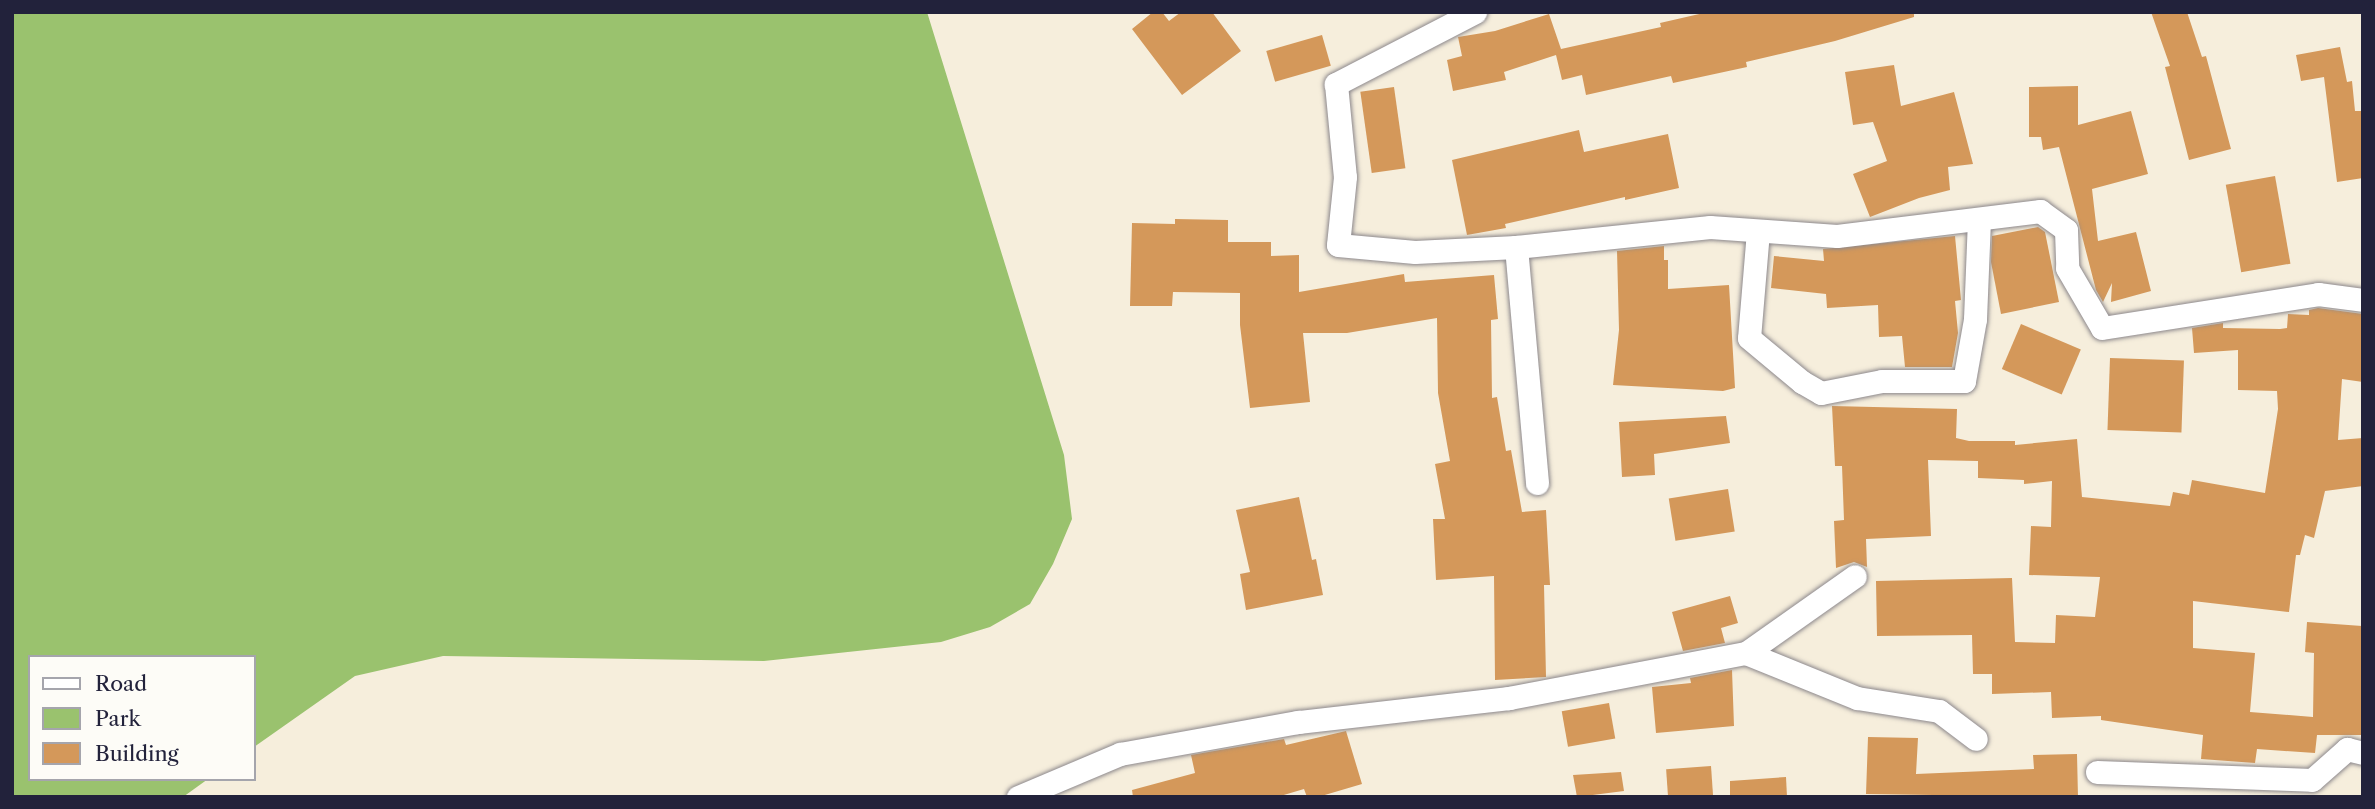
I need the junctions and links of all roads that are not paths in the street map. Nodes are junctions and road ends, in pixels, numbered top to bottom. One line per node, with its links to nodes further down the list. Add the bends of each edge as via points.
1 (1463, 14): 4 (street, via 1336,84 1345,177 1338,245 1415,252)
2 (1979, 221): 3 (street, via 1837,236); 3 (street, via 1975,319 1964,381 1882,381 1821,393 1749,338); 5 (street, via 2040,211 2066,230 2067,268 2102,328 2318,294)
3 (1758, 230): 4 (street, via 1710,227)
4 (1516, 247): 6 (street)
5 (2363, 300)
6 (1537, 483)
7 (1855, 576): 8 (street)
8 (1746, 653): 9 (street, via 1857,698 1940,711); 12 (street, via 1509,698 1298,722 1120,754)
9 (1976, 739)
10 (2363, 752): 11 (street, via 2347,749 2312,780)
11 (2097, 772)
12 (1018, 797)

